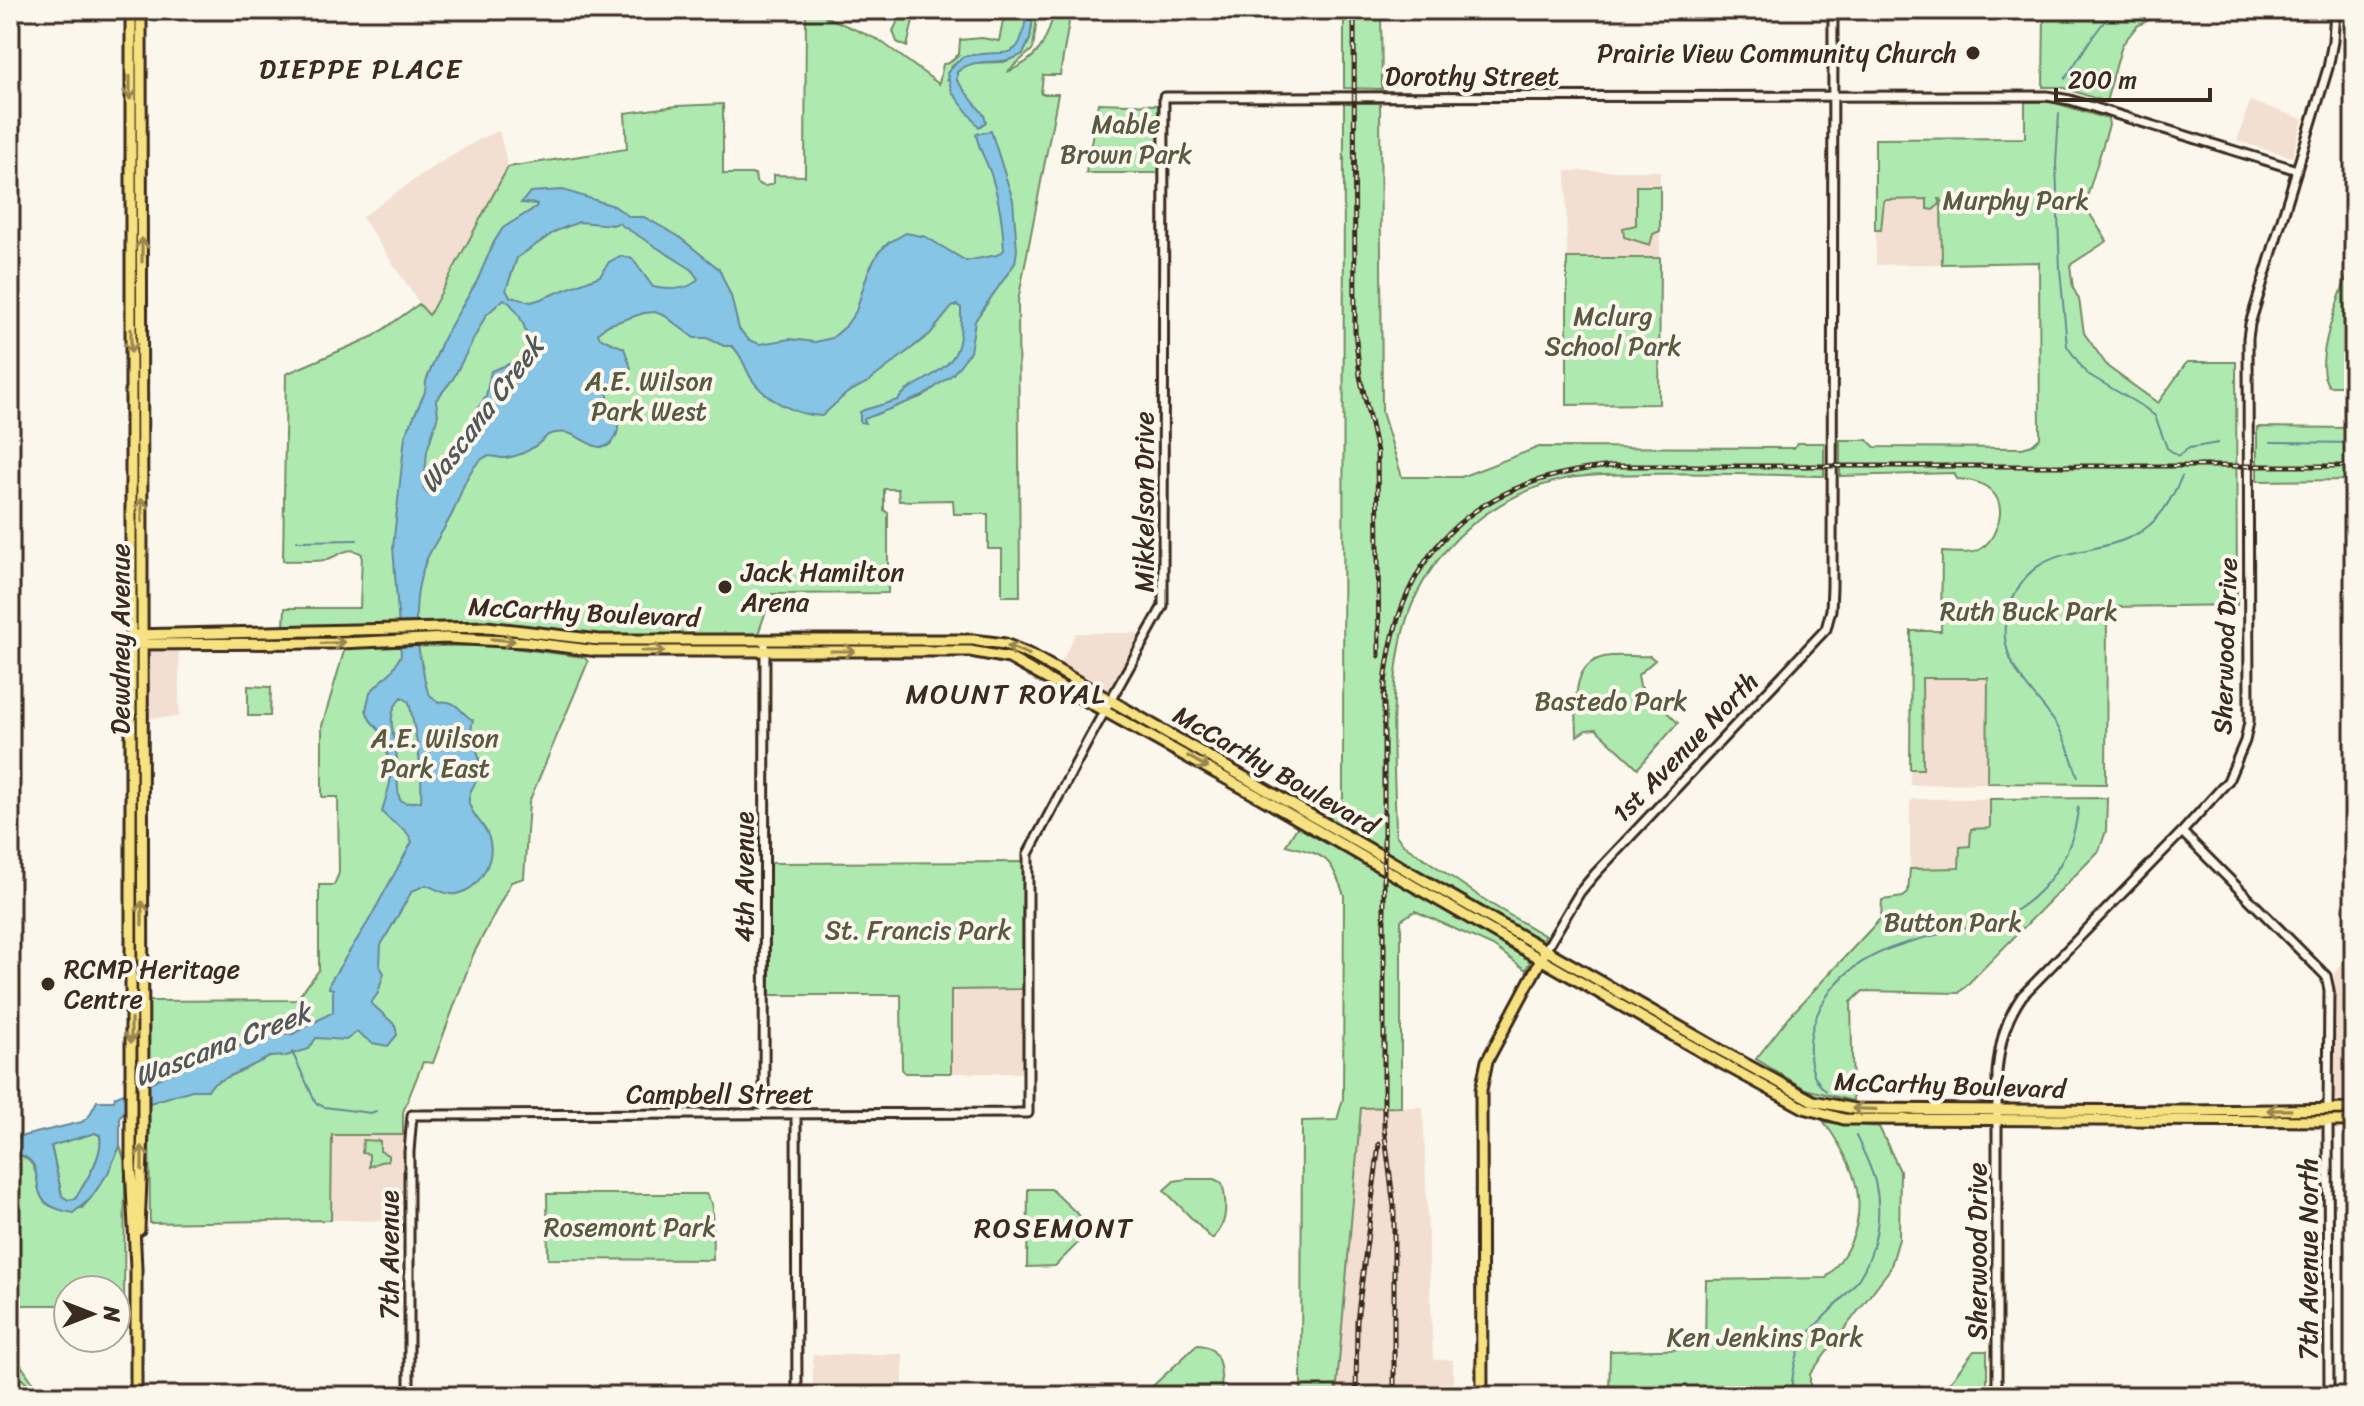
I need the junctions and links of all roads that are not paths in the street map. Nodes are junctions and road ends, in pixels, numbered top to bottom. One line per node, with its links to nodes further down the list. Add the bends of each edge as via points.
1 (131, 10): 10 (main road, Dewdney Avenue, one-way to 10)
2 (141, 10): 11 (main road, Dewdney Avenue, one-way to 2)
3 (1833, 10): 5 (street, 1st Avenue North)
4 (2335, 10): 7 (street, Sherwood Drive, via 2328,68)
5 (1832, 96): 6 (street, Dorothy Street); 7 (street, Dorothy Street, via 2061,97); 17 (street, 1st Avenue North, via 1832,587 1826,629 1595,874)
6 (1164, 97): 15 (street, Mikkelson Drive, via 1163,606)
7 (2297, 170): 16 (street, Sherwood Drive, via 2248,338 2247,731 2228,781)
8 (277, 633): 9 (main road, McCarthy Boulevard); 11 (main road, McCarthy Boulevard); 12 (main road); 13 (main road)
9 (388, 635): 13 (main road, McCarthy Boulevard, one-way to 9); 14 (main road, McCarthy Boulevard, via 487,627 599,640)
10 (131, 640): 11 (main road, McCarthy Boulevard); 27 (main road, Dewdney Avenue, one-way to 27)
11 (142, 640): 12 (main road, McCarthy Boulevard); 27 (main road, Dewdney Avenue, one-way to 11, via 143,1129)
12 (262, 644): 13 (main road, McCarthy Boulevard)
13 (293, 644)
14 (765, 646): 15 (main road, McCarthy Boulevard, via 973,640 1005,644); 21 (street, 4th Avenue)
15 (1108, 705): 17 (main road, McCarthy Boulevard, via 1286,799); 20 (street, Mikkelson Drive, via 1028,854)
16 (2182, 832): 18 (street, via 2326,976); 24 (street, Sherwood Drive, via 2013,1009 1999,1052)
17 (1543, 955): 24 (main road, McCarthy Boulevard, via 1813,1101 1855,1109); 31 (main road, 1st Avenue North, via 1487,1061 1481,1090)
18 (2328, 1108): 19 (main road, McCarthy Boulevard); 24 (main road, McCarthy Boulevard, one-way to 24)
19 (2354, 1109)
20 (1028, 1113): 22 (street, Campbell Street)
21 (764, 1114): 22 (street, Campbell Street); 23 (street, Campbell Street)
22 (796, 1114): 30 (street)
23 (412, 1115): 29 (street, 7th Avenue)
24 (1998, 1116): 25 (main road, McCarthy Boulevard); 32 (street, Sherwood Drive)
25 (2328, 1121): 26 (main road, McCarthy Boulevard); 33 (street, 7th Avenue North)
26 (2354, 1121)
27 (136, 1268): 28 (main road, Dewdney Avenue)
28 (136, 1396)
29 (409, 1396)
30 (797, 1396)
31 (1482, 1396)
32 (1997, 1396)
33 (2329, 1396)

